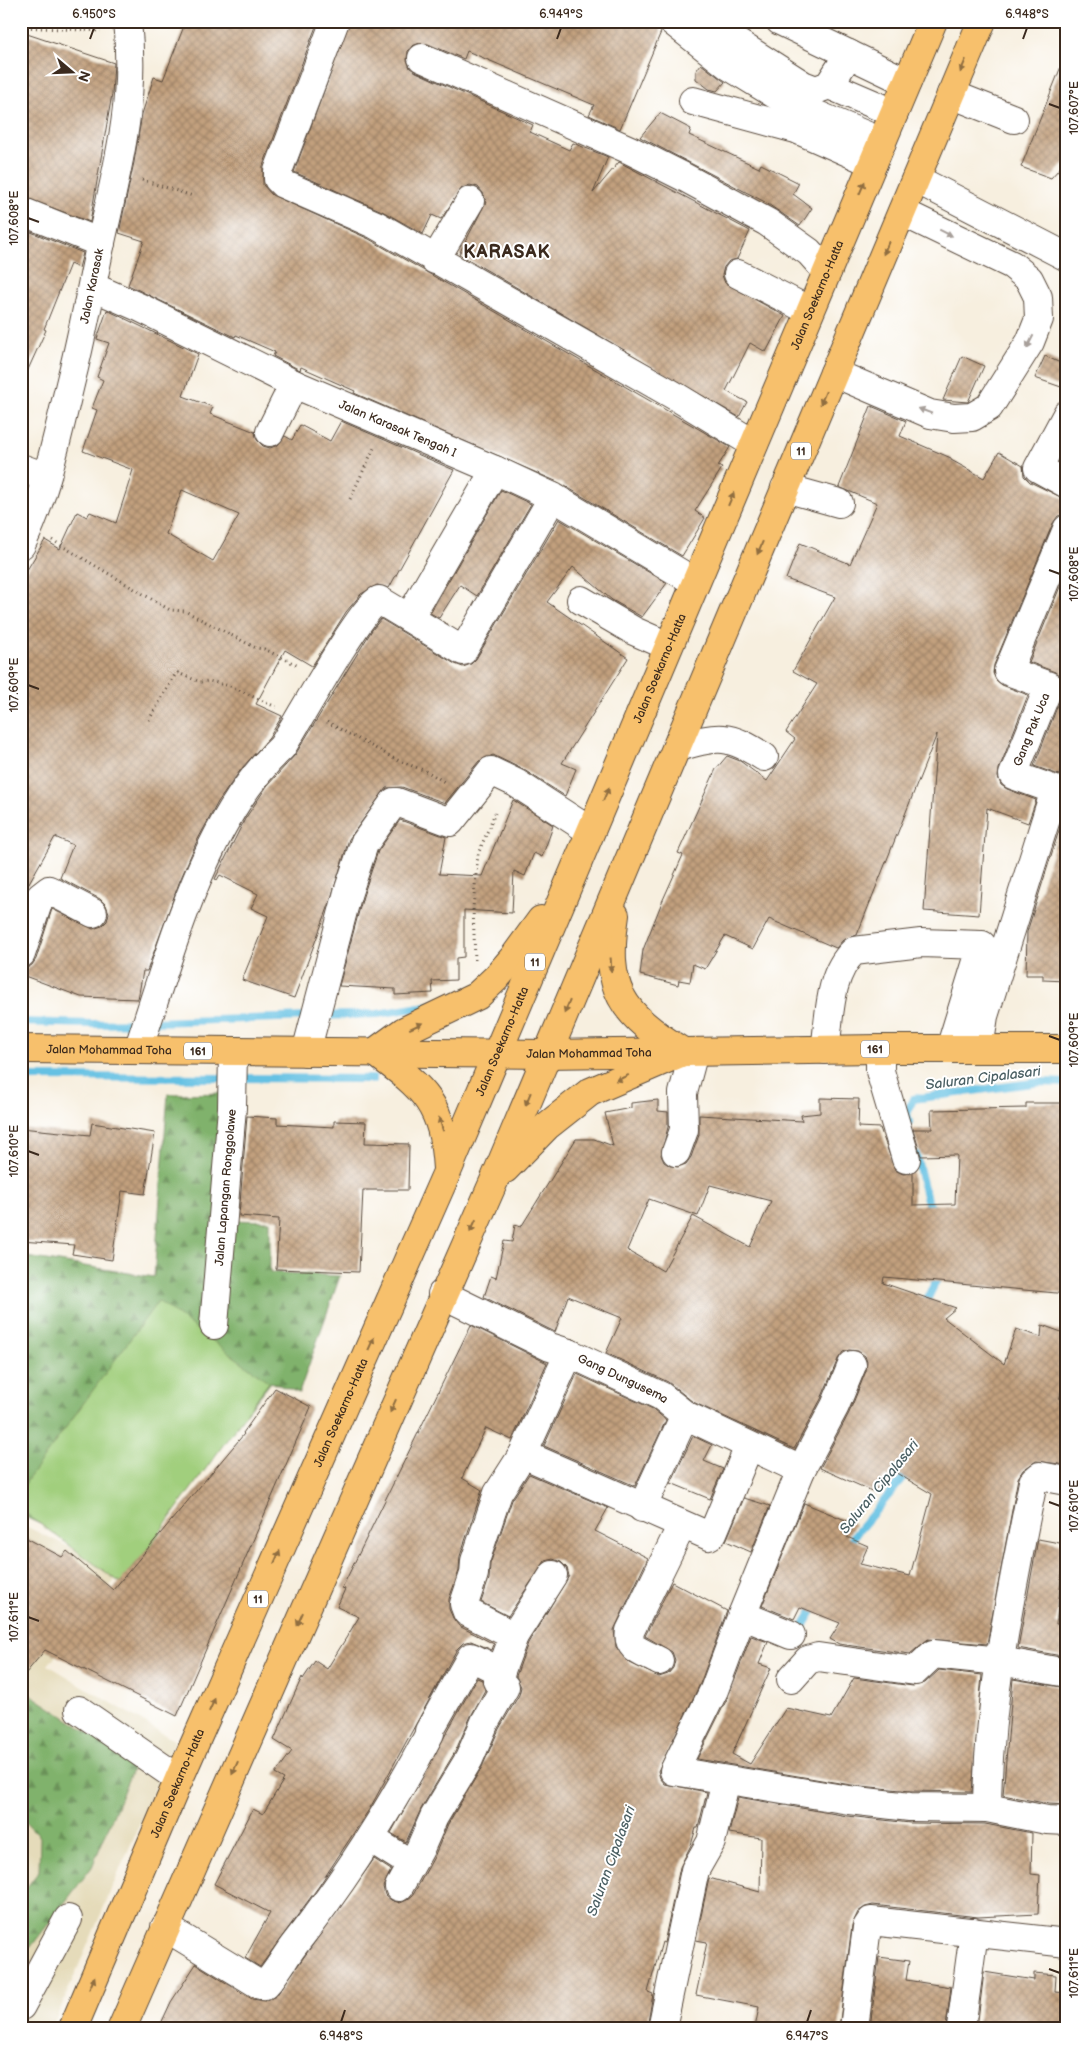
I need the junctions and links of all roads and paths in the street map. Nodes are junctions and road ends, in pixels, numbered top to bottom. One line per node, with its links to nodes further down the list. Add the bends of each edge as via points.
1 (334, 21): 27 (street, via 278,171 278,179 376,226)
2 (672, 21): 18 (street, via 729,66)
3 (702, 21): 13 (street, via 804,85 816,90)
4 (780, 21): 9 (street)
5 (933, 21): 12 (main road, Jalan Soekarno-Hatta / 11)
6 (982, 21): 14 (main road, 11, one-way to 14)
7 (21, 27): 8 (path)
8 (127, 27): 19 (street, Jalan Karasak, via 129,95)
9 (810, 28): 10 (street)
10 (849, 54): 12 (street); 13 (street)
11 (422, 58): 28 (street, via 630,150 691,181 767,222 809,252)
12 (907, 82): 16 (main road, Jalan Soekarno-Hatta / 11)
13 (829, 86): 16 (street)
14 (951, 94): 17 (street); 20 (main road, 11)
15 (693, 101): 18 (street)
16 (894, 113): 18 (main road, Jalan Soekarno-Hatta / 11)
17 (1014, 119)
18 (877, 152): 28 (main road, Jalan Soekarno-Hatta / 11, one-way to 18)
19 (118, 173): 21 (path); 25 (street, Jalan Karasak)
20 (916, 179): 24 (main road, 11); 26 (street)
21 (193, 196)
22 (470, 201): 27 (street)
23 (21, 211): 25 (street)
24 (902, 212): 32 (main road, 11, one-way to 32); 32 (street, one-way to 32, via 1012,266 1029,279 1038,297 1039,319 1030,342 988,407 972,417 930,414)
25 (101, 243): 30 (street, Jalan Karasak)
26 (1067, 257)
27 (435, 260): 37 (street)
28 (827, 272): 31 (main road, Jalan Soekarno-Hatta / 11)
29 (738, 274): 31 (street)
30 (93, 287): 33 (street, Jalan Karasak Tengah I); 39 (street, Jalan Karasak)
31 (810, 311): 37 (main road, Jalan Soekarno-Hatta / 11)
32 (834, 372): 41 (main road, 11, one-way to 41)
33 (294, 384): 35 (street, Jalan Karasak Tengah I); 36 (street)
34 (1067, 414): 40 (street, via 1038,468)
35 (386, 422): 38 (street, Jalan Karasak Tengah I); 43 (path)
36 (270, 432)
37 (754, 444): 47 (main road, Jalan Soekarno-Hatta / 11, one-way to 37)
38 (495, 470): 42 (street, Jalan Karasak Tengah I); 49 (street)
39 (34, 472): 46 (street, Jalan Karasak)
40 (1067, 484)
41 (786, 488): 44 (street); 54 (main road, 11, one-way to 54)
42 (553, 497): 47 (street, Jalan Karasak Tengah I); 49 (street, via 463,651)
43 (350, 499)
44 (839, 502)
45 (1067, 529): 67 (street, Gang Pak Uca, via 1008,671 1049,686 1013,775 1055,790 984,1016)
46 (26, 536): 51 (path, via 170,610 185,611)
47 (696, 582): 50 (main road, Jalan Soekarno-Hatta / 11)
48 (581, 600): 50 (street, via 634,631)
49 (409, 618): 51 (street, via 379,600 375,601 359,620)
50 (668, 646): 58 (main road, Jalan Soekarno-Hatta / 11, one-way to 50)
51 (323, 679): 52 (street)
52 (302, 713): 53 (path, via 230,686 200,682 178,673); 56 (path, via 428,772); 69 (street, via 282,747 266,761 227,818 192,891)
53 (148, 720)
54 (677, 747): 55 (street, via 713,738 741,742); 60 (main road, 11)
55 (764, 757)
56 (469, 797): 58 (street, via 491,771 516,783); 72 (street, via 448,822 394,802 364,844 348,892)
57 (496, 810): 63 (path, via 478,854 473,908)
58 (590, 831): 59 (main road, Jalan Soekarno-Hatta / 11)
59 (574, 871): 63 (main road, via 514,957); 75 (main road, Jalan Soekarno-Hatta / 11)
60 (620, 882): 74 (main road, one-way to 74, via 611,942 616,988 641,1021 661,1038); 76 (main road, 11, one-way to 76)
61 (93, 913): 62 (street, via 49,890 40,897)
62 (21, 954)
63 (477, 996): 73 (main road, one-way to 63, via 404,1031)
64 (21, 1049): 69 (main road, Jalan Mohammad Toha / 161)
65 (880, 1049): 66 (main road, Jalan Mohammad Toha / 161); 70 (main road, Jalan Mohammad Toha / 161); 78 (street, via 880,1071)
66 (950, 1049): 67 (main road, Jalan Mohammad Toha / 161); 70 (street, via 982,945 921,943 854,951 837,974)
67 (979, 1049): 68 (main road, Jalan Mohammad Toha / 161)
68 (1067, 1049)
69 (138, 1050): 71 (main road, Jalan Mohammad Toha / 161)
70 (825, 1050): 74 (main road, Jalan Mohammad Toha / 161)
71 (233, 1051): 72 (main road, Jalan Mohammad Toha / 161); 82 (street, Jalan Lapangan Ronggolawe, via 232,1108)
72 (306, 1052): 73 (main road, Jalan Mohammad Toha / 161)
73 (375, 1052): 75 (main road, Jalan Mohammad Toha / 161); 79 (main road, one-way to 73, via 445,1141 435,1108 412,1081)
74 (689, 1052): 76 (main road, Jalan Mohammad Toha / 161); 77 (street, via 683,1093 684,1130); 80 (main road, one-way to 80, via 590,1092 547,1126)
75 (496, 1053): 76 (main road, Jalan Mohammad Toha / 161); 79 (main road, Jalan Soekarno-Hatta / 11)
76 (546, 1054): 80 (main road, 11, one-way to 80)
77 (676, 1152)
78 (906, 1159)
79 (447, 1172): 102 (main road, Jalan Soekarno-Hatta / 11, one-way to 79)
80 (494, 1181): 81 (main road, 11, one-way to 81)
81 (442, 1294): 83 (street, Gang Dungusema); 108 (main road, 11, one-way to 108)
82 (214, 1325)
83 (569, 1354): 85 (street, Gang Dungusema, via 661,1396); 87 (street)
84 (852, 1365): 88 (street, via 835,1406)
85 (685, 1415): 86 (street, Gang Dungusema); 90 (street)
86 (749, 1446): 88 (street, Gang Dungusema); 91 (street, via 711,1535)
87 (523, 1454): 90 (street); 95 (street, via 498,1493 464,1604 467,1612)
88 (801, 1470): 93 (street)
89 (1067, 1481): 97 (street, via 1040,1476 1033,1482)
90 (642, 1508): 91 (street)
91 (682, 1525): 96 (street, via 628,1640)
92 (553, 1575): 95 (street)
93 (740, 1619): 94 (street); 103 (street, via 714,1690 674,1770)
94 (791, 1635)
95 (514, 1636): 98 (street)
96 (659, 1661)
97 (1000, 1661): 99 (street); 100 (street, via 933,1654 915,1671 818,1657 808,1660); 104 (street, via 987,1775)
98 (500, 1672): 106 (street, via 471,1657); 106 (street, via 496,1681 505,1687 405,1875)
99 (1067, 1673)
100 (791, 1679)
101 (79, 1710): 102 (street)
102 (179, 1779): 112 (main road, Jalan Soekarno-Hatta / 11, one-way to 102)
103 (726, 1780): 104 (street, via 849,1800); 114 (street, via 711,1842 696,1870)
104 (987, 1808): 105 (street)
105 (1067, 1821)
106 (370, 1838): 108 (street, via 316,1918 265,1985 260,1985)
107 (68, 1920): 111 (street)
108 (165, 1927): 113 (main road, 11)
109 (974, 1932): 110 (street); 115 (street, via 871,1921 867,1926); 116 (street)
110 (1067, 1944)
111 (21, 2006)
112 (72, 2028)
113 (122, 2028)
114 (662, 2028)
115 (854, 2028)
116 (961, 2028)

